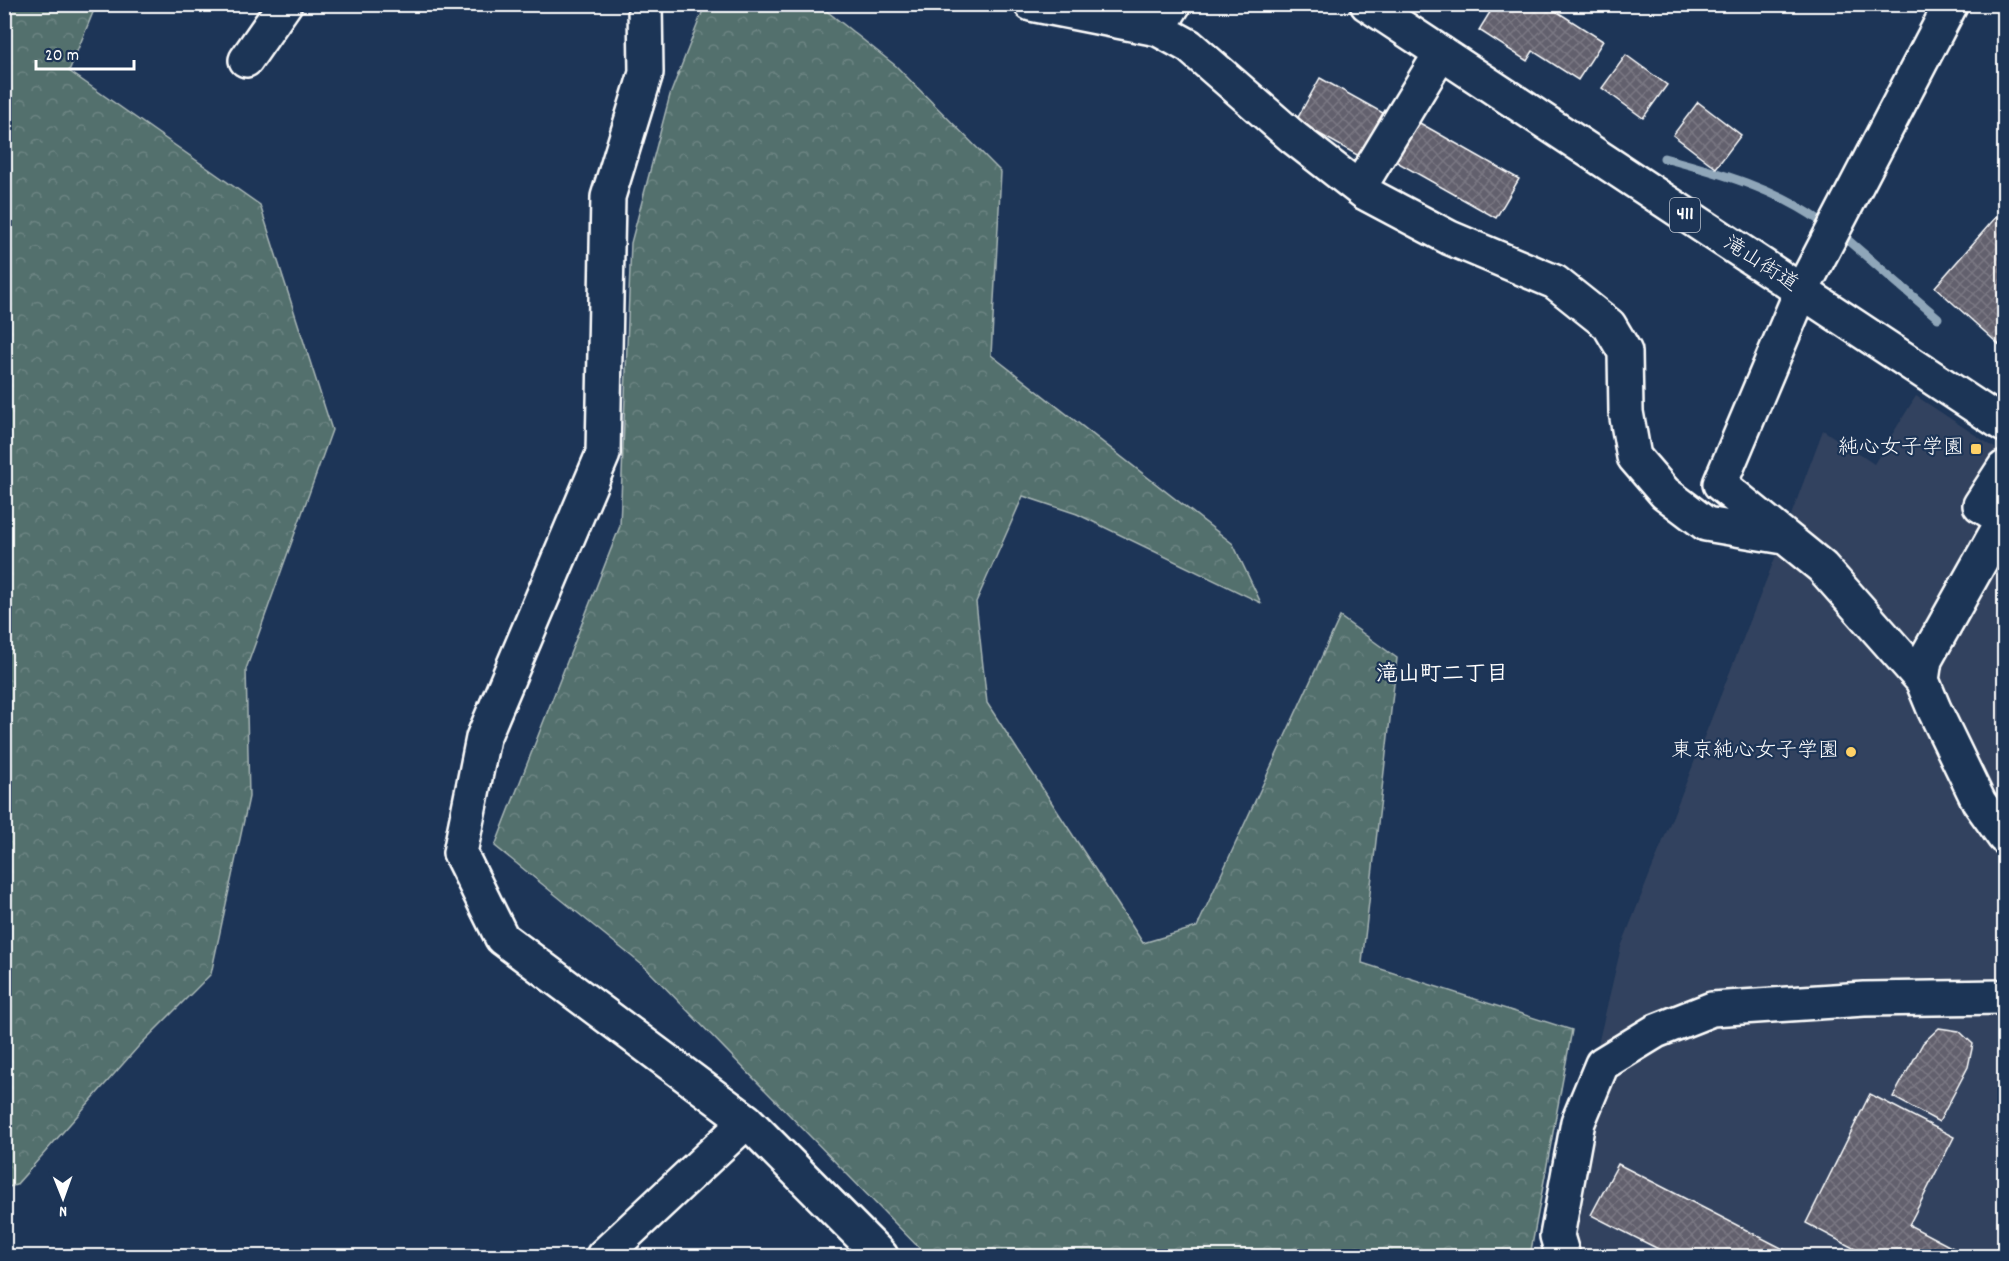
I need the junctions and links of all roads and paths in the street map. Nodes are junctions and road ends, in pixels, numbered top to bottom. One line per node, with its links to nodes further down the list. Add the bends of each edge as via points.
1 (285, 4): 8 (main road)
2 (645, 4): 18 (main road, via 646,73 608,196 603,454 483,738 460,853 502,938)
3 (1031, 4): 6 (main road)
4 (1367, 4): 7 (main road, 滝山街道 / 411)
5 (1951, 4): 10 (main road)
6 (1166, 17): 9 (main road, via 1189,46 1293,137)
7 (1441, 53): 9 (main road); 10 (main road, 滝山街道 / 411)
8 (246, 60)
9 (1359, 188): 14 (main road, via 1450,238 1555,282 1609,325 1625,352 1626,412 1634,457 1665,493 1706,524)
10 (1802, 292): 11 (main road, 滝山街道 / 411); 14 (main road, via 1720,484)
11 (2004, 425)
12 (2004, 468): 13 (main road, via 1980,505)
13 (2004, 519): 15 (main road, via 1925,660)
14 (1784, 537): 15 (main road, via 1822,567)
15 (1922, 680): 16 (main road, via 1980,802)
16 (2004, 837)
17 (2004, 997): 21 (main road, via 1864,999 1712,1009 1656,1031 1602,1064 1578,1122 1557,1236)
18 (747, 1121): 19 (main road); 20 (main road)
19 (603, 1257)
20 (881, 1257)
21 (1563, 1257)

